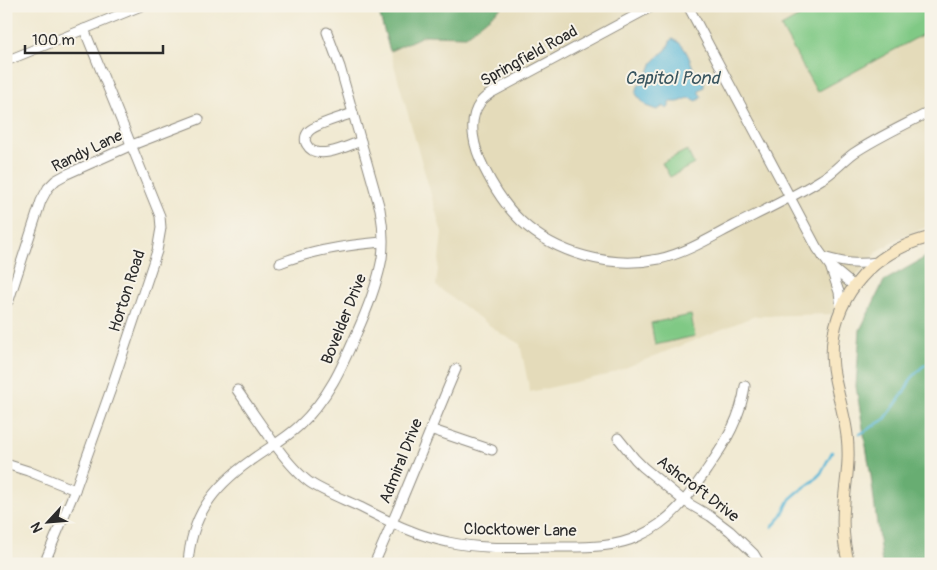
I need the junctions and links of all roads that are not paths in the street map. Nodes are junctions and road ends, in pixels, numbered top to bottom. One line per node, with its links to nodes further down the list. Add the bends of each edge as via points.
1 (141, 6): 4 (street)
2 (653, 6): 12 (street, Springfield Road, via 480,102 474,118 474,141 482,165 504,202 526,225 552,243 591,258 632,262 658,259 702,243)
3 (688, 6): 12 (street)
4 (84, 29): 6 (street); 11 (street, Horton Road)
5 (327, 32): 8 (street, Bovelder Drive)
6 (6, 62)
7 (931, 111): 12 (street, via 866,146 823,179)
8 (353, 113): 10 (street, Bovelder Drive); 10 (street, via 310,130 306,144 319,154)
9 (199, 119): 11 (street, Randy Lane)
10 (361, 141): 14 (street, Bovelder Drive, via 380,209)
11 (132, 145): 20 (street, Randy Lane, via 67,174 48,188); 30 (street, Horton Road, via 160,216 160,239)
12 (790, 197): 15 (street)
13 (931, 238): 16 (street, via 906,245)
14 (382, 242): 17 (street, via 317,251); 27 (street, Bovelder Drive, via 379,274 339,374 313,412)
15 (823, 257): 16 (street, via 856,264); 18 (street)
16 (878, 262): 19 (street)
17 (280, 263)
18 (830, 266): 19 (street); 21 (street)
19 (854, 286): 21 (street)
20 (6, 303)
21 (841, 308): 37 (street, via 833,336 832,357 848,449 843,525)
22 (456, 369): 25 (street, Admiral Drive)
23 (745, 386): 31 (street, Clocktower Lane, via 743,401 728,436)
24 (236, 390): 27 (street, Clocktower Lane)
25 (430, 428): 28 (street); 32 (street, Admiral Drive)
26 (618, 438): 31 (street, Ashcroft Drive, via 639,463)
27 (275, 445): 32 (street, Clocktower Lane, via 310,482); 34 (street, Bovelder Drive, via 236,471 207,503 192,535)
28 (492, 450)
29 (6, 464): 30 (street)
30 (75, 490): 33 (street, Horton Road)
31 (684, 501): 32 (street, Clocktower Lane, via 656,528 622,543 606,545 466,546 426,536); 36 (street, Ashcroft Drive, via 730,531)
32 (392, 522): 35 (street, Admiral Drive)
33 (44, 564)
34 (188, 564)
35 (374, 564)
36 (760, 564)
37 (850, 564)

